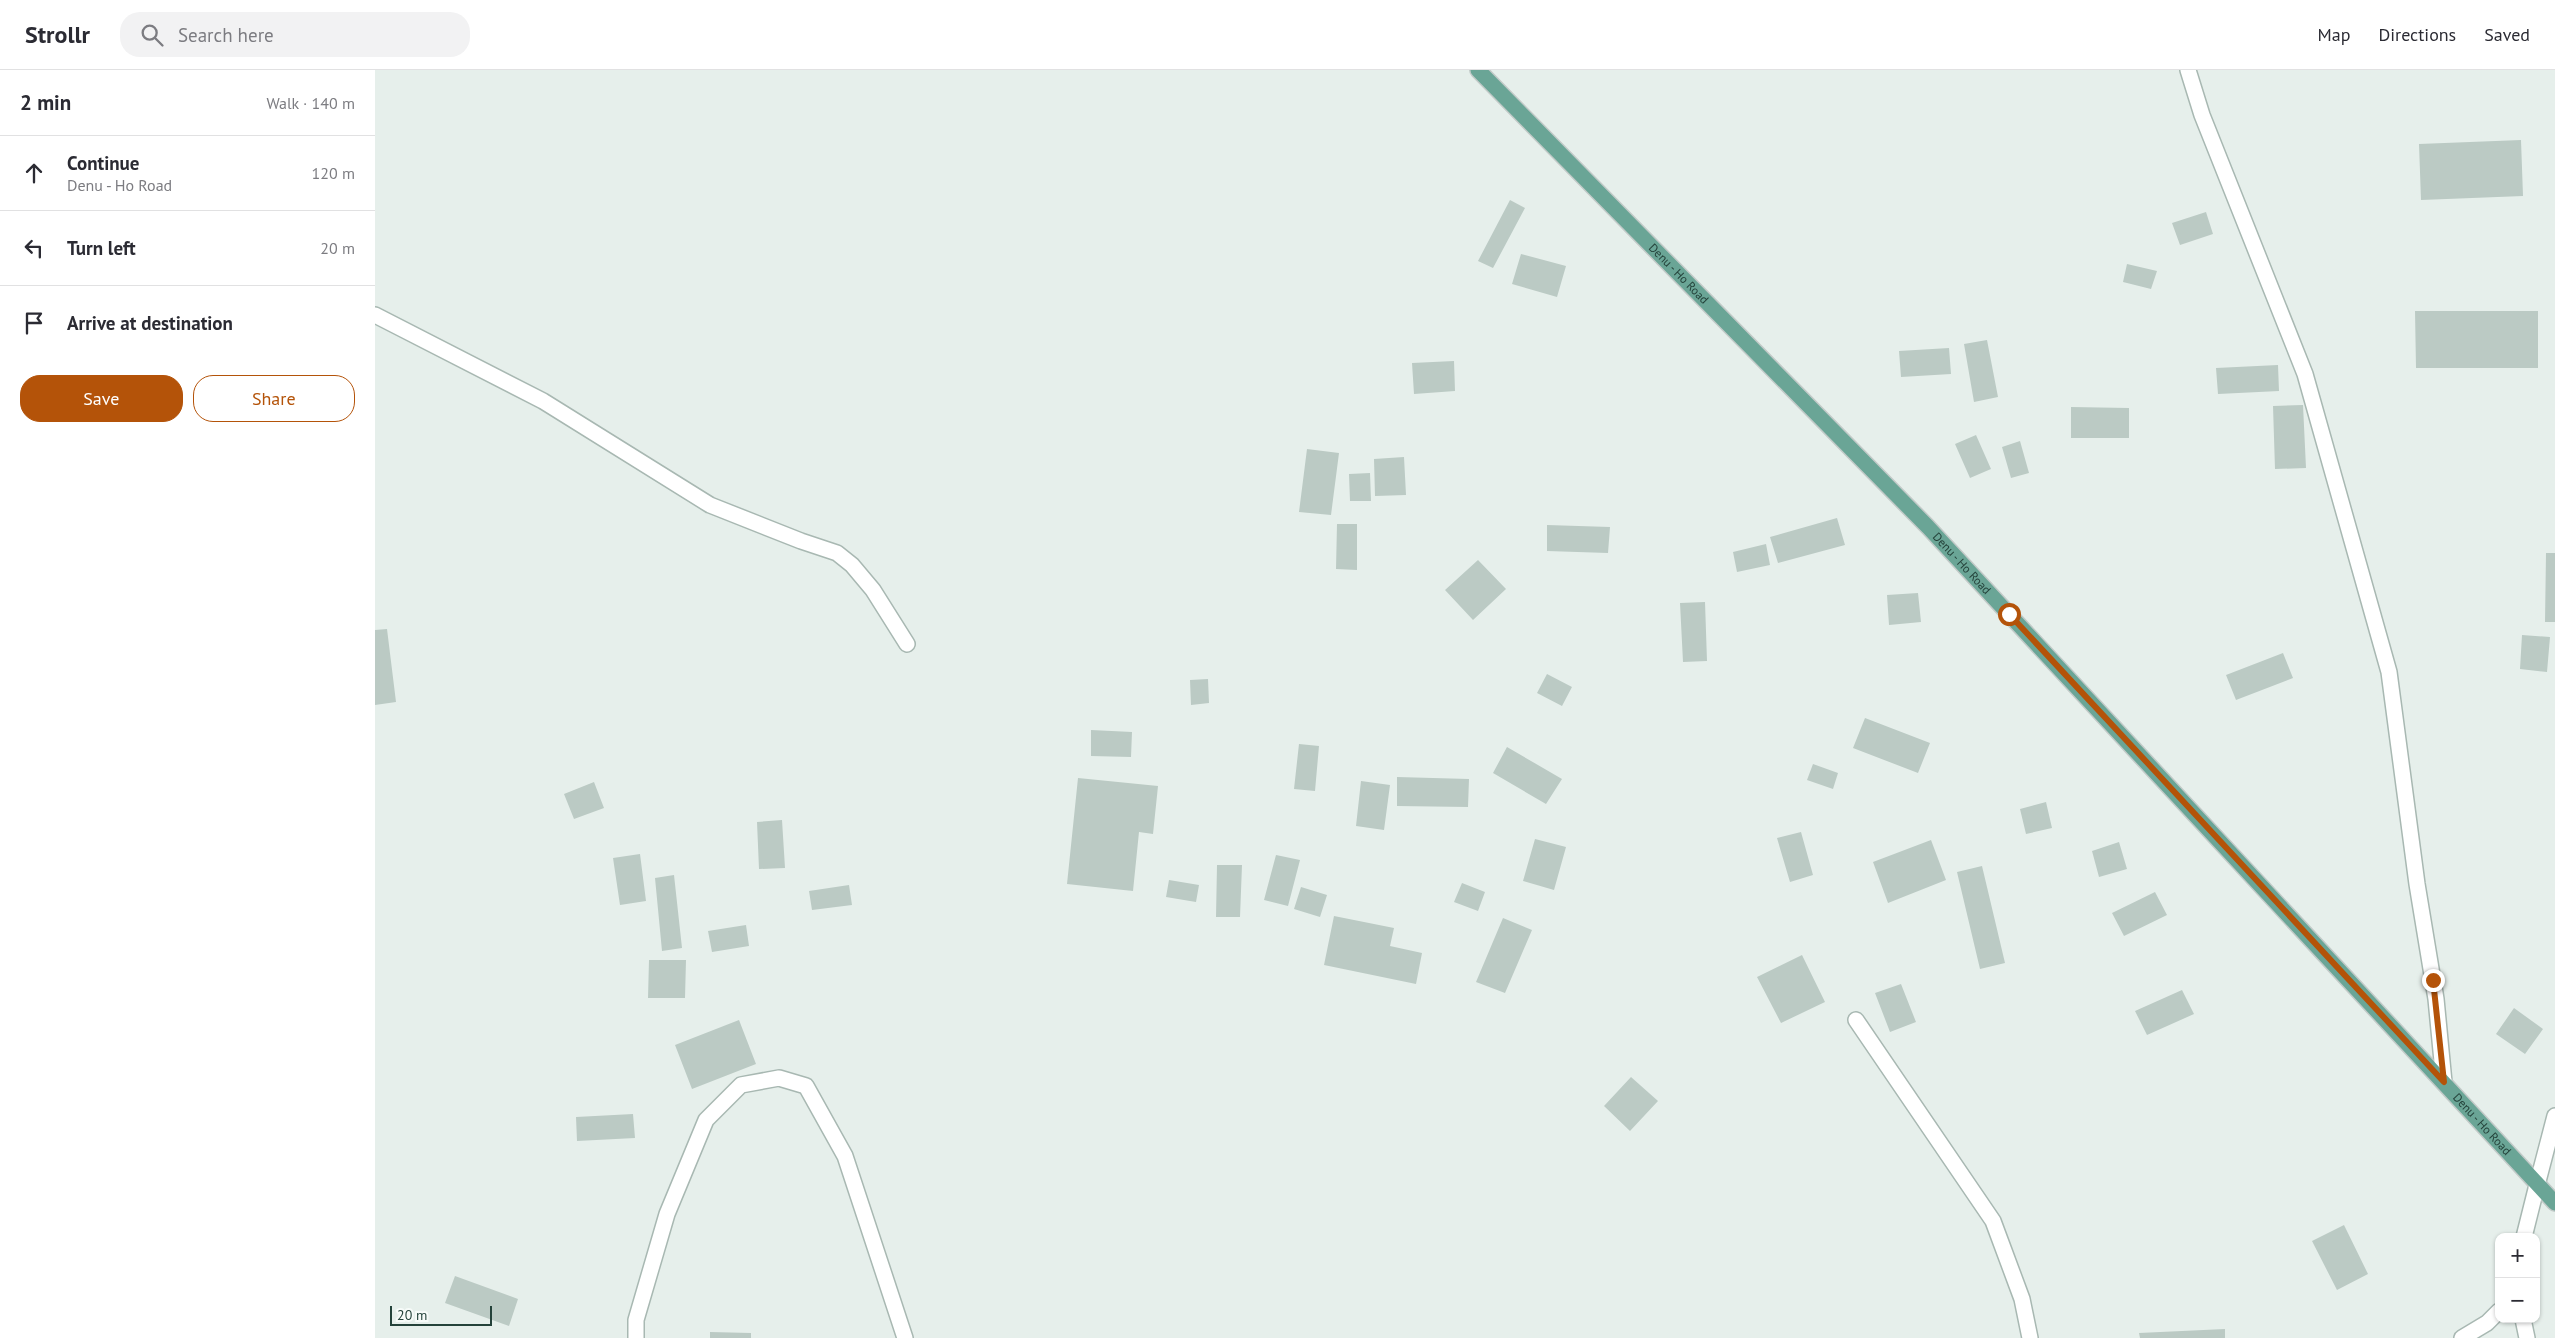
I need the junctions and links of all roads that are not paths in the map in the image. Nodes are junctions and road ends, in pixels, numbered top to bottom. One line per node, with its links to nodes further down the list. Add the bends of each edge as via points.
1 (1478, 70): 6 (main road, Denu - Ho Road, via 1927,527)
2 (2188, 70): 6 (street, via 2202,115 2305,374 2389,672 2436,999)
3 (375, 315): 4 (street, via 543,401 710,505 837,553 853,565 873,590)
4 (907, 644)
5 (1856, 1020): 15 (street, via 1993,1221 2022,1299)
6 (2444, 1082): 8 (main road, Denu - Ho Road)
7 (2555, 1116): 8 (street)
8 (2537, 1186): 9 (main road, Denu - Ho Road); 10 (street)
9 (2555, 1203)
10 (2525, 1233)
11 (2495, 1315): 16 (street)
12 (2524, 1323): 17 (street)
13 (636, 1338): 14 (street, via 636,1320 667,1214 706,1120 741,1085 779,1078 806,1086 845,1156)
14 (905, 1338)
15 (2030, 1338)
16 (2462, 1338)
17 (2527, 1338)

